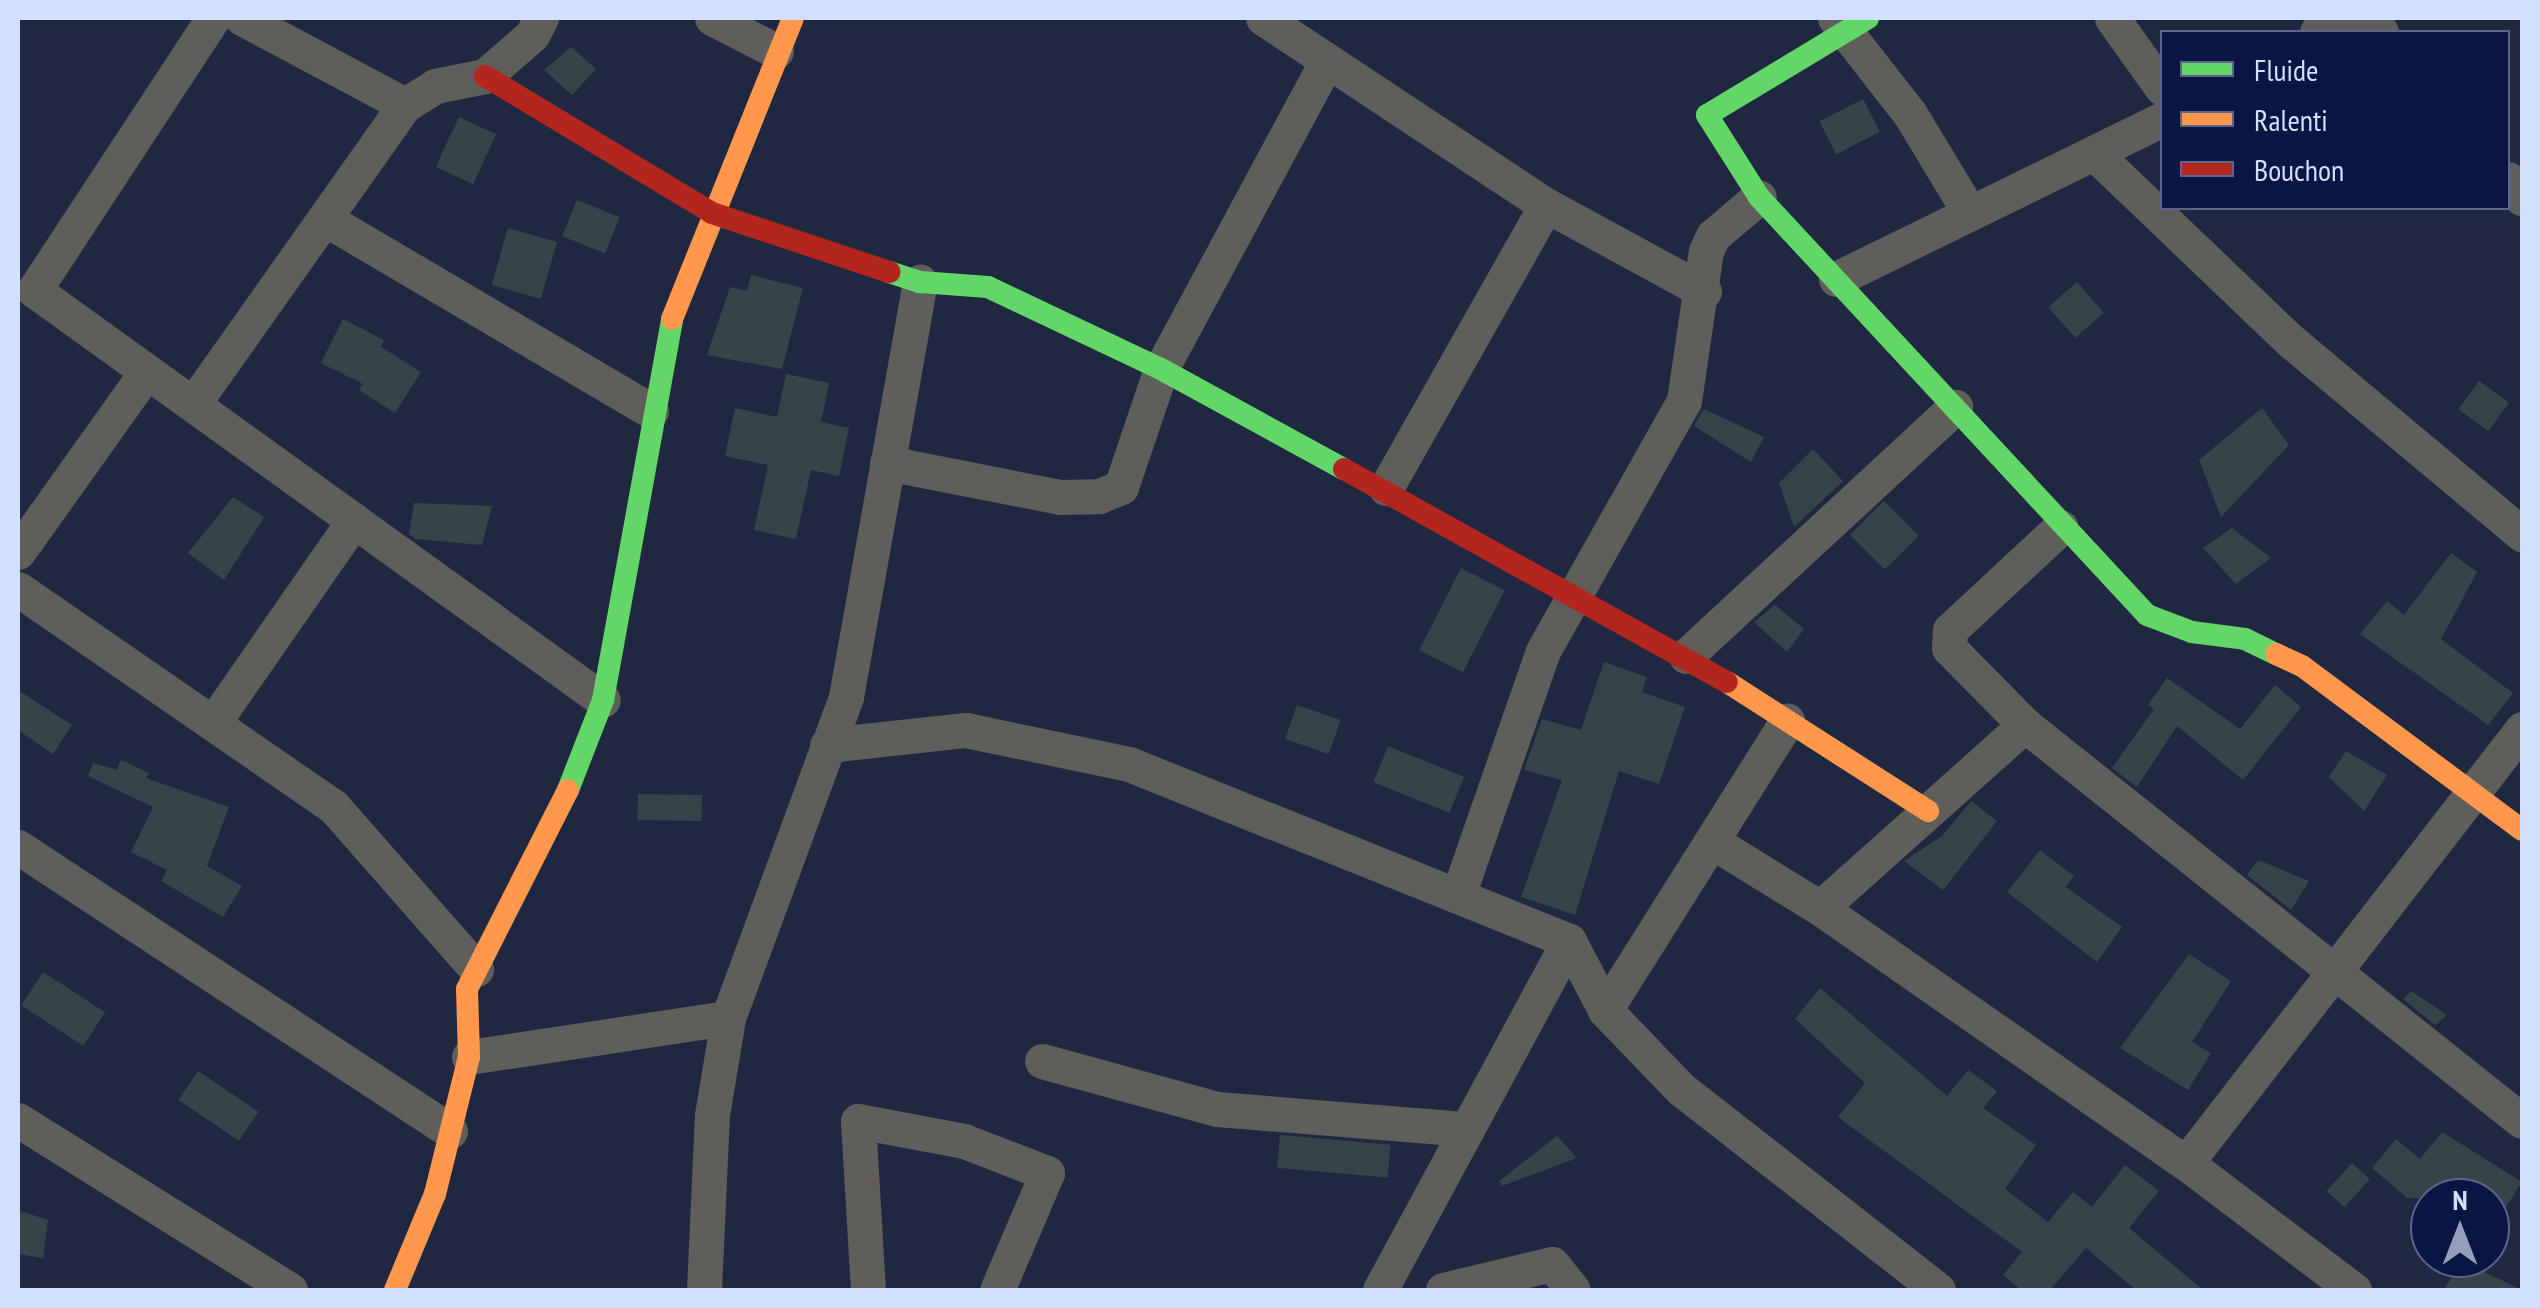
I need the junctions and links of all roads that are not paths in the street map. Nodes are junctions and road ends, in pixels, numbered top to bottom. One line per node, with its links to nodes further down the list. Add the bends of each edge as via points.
1 (213, 18): 27 (street, via 34,290)
2 (242, 18): 15 (street)
3 (541, 18): 13 (street, via 532,35)
4 (712, 18): 11 (street)
5 (793, 18): 11 (street)
6 (1263, 18): 12 (street)
7 (2112, 18): 14 (street)
8 (2343, 18): 10 (street)
9 (1850, 23): 18 (street, via 1707,115); 20 (street)
10 (2321, 30)
11 (776, 52): 21 (street, via 761,104)
12 (1326, 64): 19 (street); 26 (street)
13 (485, 76): 15 (street, via 435,86); 21 (street)
14 (2160, 85)
15 (406, 105): 22 (street)
16 (2160, 120): 17 (street)
17 (2096, 155): 20 (street); 35 (street, via 2292,342)
18 (1760, 197): 23 (street); 25 (street, via 1713,236)
19 (1546, 205): 25 (street); 32 (street)
20 (1968, 210): 23 (street)
21 (712, 213): 24 (street); 30 (street, via 672,317)
22 (327, 220): 28 (street); 30 (street)
23 (1836, 279): 29 (street)
24 (920, 282): 26 (street, via 988,287); 31 (street)
25 (1704, 291): 38 (street, via 1678,417)
26 (1161, 369): 31 (street, via 1133,463 1120,486 1099,496 1060,498); 32 (street)
27 (145, 374): 28 (street); 36 (street)
28 (192, 404): 33 (street)
29 (1955, 407): 34 (street); 39 (street)
30 (651, 411): 40 (street)
31 (887, 463): 45 (street, via 846,697)
32 (1386, 488): 38 (street)
33 (354, 520): 40 (street); 42 (street)
34 (2061, 527): 43 (street, via 1950,630 1949,648); 46 (street, via 2146,615 2192,632 2244,638 2302,666)
35 (2522, 534)
36 (18, 552)
37 (18, 589): 42 (street)
38 (1572, 594): 39 (street); 51 (street, via 1543,651)
39 (1686, 656): 41 (street)
40 (604, 700): 54 (street, via 556,822 505,905)
41 (1788, 721): 47 (street); 49 (street)
42 (214, 723): 54 (street, via 333,806)
43 (2025, 725): 47 (street); 55 (street)
44 (2522, 729): 46 (street)
45 (828, 745): 51 (street, via 966,730 1129,764); 57 (street)
46 (2474, 792): 48 (street); 55 (street)
47 (1928, 812): 52 (street)
48 (2522, 830)
49 (1713, 842): 52 (street); 56 (street)
50 (18, 847): 63 (street)
51 (1458, 895): 53 (street)
52 (1820, 908): 64 (street)
53 (1569, 941): 56 (street); 62 (street)
54 (476, 969): 58 (street, via 467,989)
55 (2334, 973): 61 (street); 64 (street)
56 (1605, 1010): 73 (street, via 1681,1089)
57 (728, 1018): 58 (street); 67 (street, via 712,1115)
58 (469, 1056): 63 (street)
59 (1042, 1061): 62 (street, via 1216,1109)
60 (18, 1120): 65 (street)
61 (2522, 1120)
62 (1467, 1129): 70 (street)
63 (450, 1131): 66 (street, via 435,1194)
64 (2186, 1164): 74 (street)
65 (290, 1290)
66 (395, 1290)
67 (704, 1290)
68 (868, 1290): 69 (street, via 858,1122 964,1141 1047,1173)
69 (997, 1290)
70 (1380, 1290)
71 (1443, 1290): 72 (street, via 1552,1264)
72 (1573, 1290)
73 (1938, 1290)
74 (2354, 1290)

